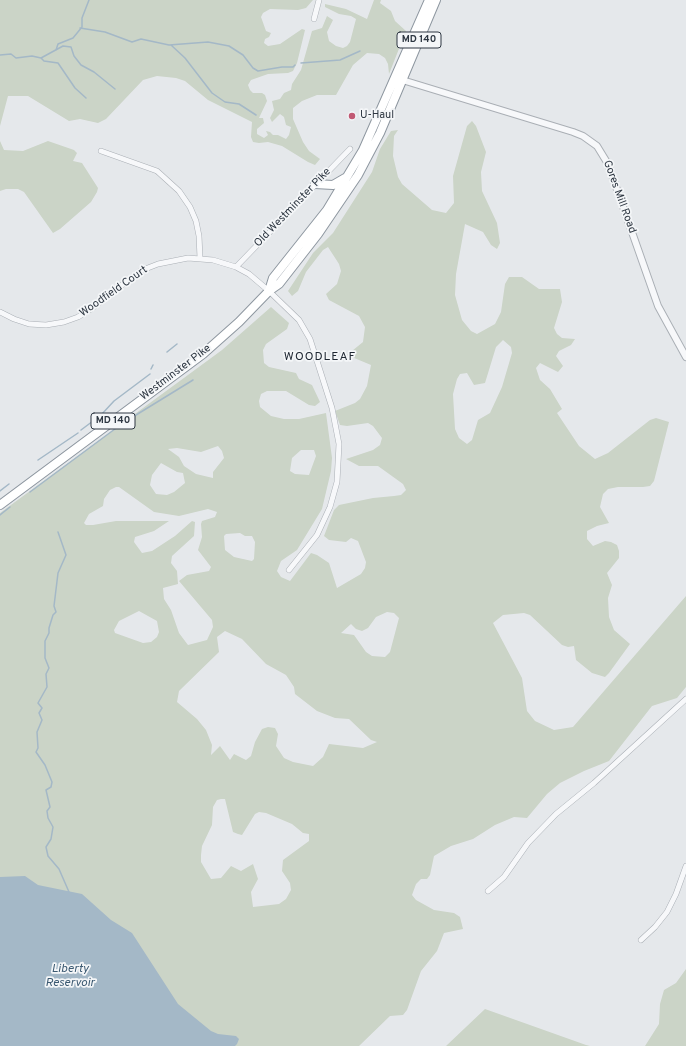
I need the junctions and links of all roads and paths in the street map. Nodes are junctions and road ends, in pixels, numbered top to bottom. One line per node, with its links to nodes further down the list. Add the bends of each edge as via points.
1 (319, 0): 4 (street)
2 (429, 0): 5 (highway, Westminster Pike / MD 140)
3 (436, 0): 5 (highway, Westminster Pike / MD 140)
4 (314, 19)
5 (399, 79): 8 (highway, Westminster Pike / MD 140); 12 (highway, Westminster Pike / MD 140, via 380,133 344,197 279,284); 14 (street, Gores Mill Road, via 573,132 597,146 608,164 658,306)
6 (350, 149): 9 (street, Old Westminster Pike)
7 (101, 151): 10 (street, via 157,171 179,191 196,222)
8 (348, 177): 9 (highway, via 333,185); 12 (highway, Westminster Pike / MD 140, via 312,231 273,278)
9 (315, 184): 11 (street, Old Westminster Pike)
10 (200, 258): 11 (street, Woodfield Court, via 221,261); 13 (street, Woodfield Court, via 177,259 150,267 131,277 85,313 64,322 29,324)
11 (236, 267): 12 (street, Woodfield Court)
12 (269, 291): 15 (highway, Westminster Pike / MD 140, via 203,354); 16 (street, Woodfield Court, via 299,320 307,334 332,408 339,444 337,482 330,507 317,535)
13 (0, 312)
14 (686, 357)
15 (0, 505)
16 (289, 570)
17 (686, 699): 19 (street, via 556,814 528,843 504,877)
18 (686, 866): 20 (street, via 667,912)
19 (488, 891)
20 (641, 940)

